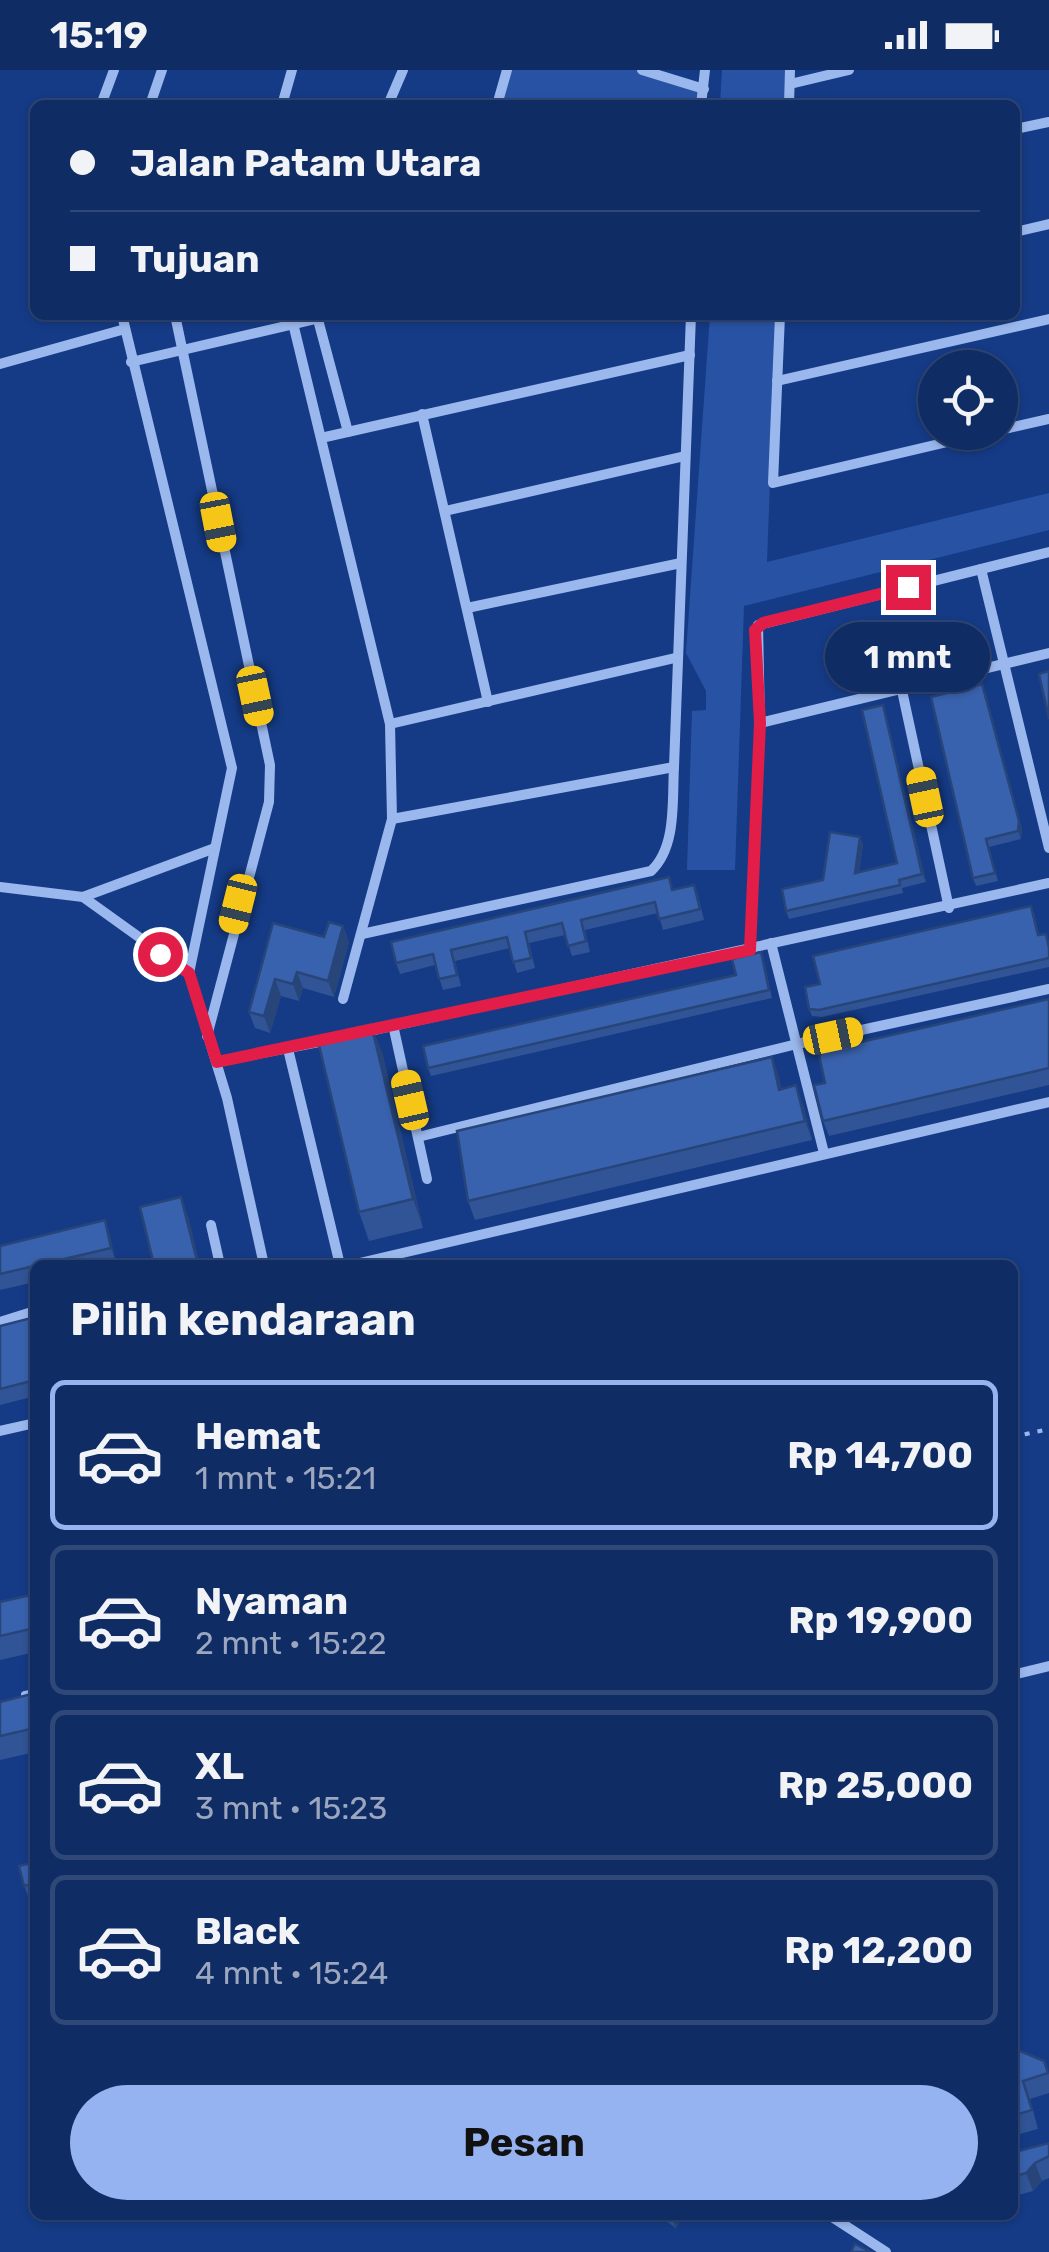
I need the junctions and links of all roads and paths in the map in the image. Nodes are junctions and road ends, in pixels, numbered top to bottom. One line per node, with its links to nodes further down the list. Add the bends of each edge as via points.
1 (114, 70): 12 (street)
2 (162, 70): 13 (street)
3 (292, 70): 14 (street)
4 (403, 70): 15 (street)
5 (507, 70): 16 (street)
6 (642, 70): 11 (street)
7 (704, 70): 11 (street)
8 (790, 70): 10 (street)
9 (849, 70): 10 (street)
10 (790, 84): 18 (street)
11 (704, 90): 17 (street)
12 (103, 100)
13 (152, 100)
14 (283, 100)
15 (390, 100)
16 (498, 100)
17 (702, 100)
18 (789, 100)
19 (1049, 122): 20 (street)
20 (1020, 128)
21 (1049, 224): 22 (street)
22 (1020, 231)
23 (1049, 319): 35 (street)
24 (123, 320): 30 (street)
25 (176, 320): 31 (street)
26 (292, 320): 31 (street); 40 (street)
27 (318, 320): 39 (street)
28 (691, 320): 32 (street)
29 (780, 320): 35 (street)
30 (124, 329): 33 (street); 34 (street)
31 (185, 351): 33 (street); 70 (street, via 270,766 269,802)
32 (690, 355): 36 (street); 42 (street)
33 (132, 362): 57 (street, via 232,768)
34 (0, 364)
35 (778, 381): 41 (street, via 773,483)
36 (422, 414): 39 (street); 43 (street)
37 (1049, 419): 38 (street)
38 (1018, 426)
39 (348, 432): 40 (street)
40 (320, 438): 54 (street)
41 (918, 449)
42 (685, 456): 43 (street); 45 (street)
43 (445, 511): 47 (street)
44 (1049, 552): 46 (street)
45 (681, 563): 47 (street); 49 (street)
46 (981, 569): 50 (street); 53 (street, via 758,624)
47 (467, 608): 52 (street)
48 (1049, 653): 50 (street)
49 (675, 658): 52 (street); 55 (street)
50 (1004, 663): 51 (street); 58 (street)
51 (902, 686): 53 (street); 62 (street)
52 (488, 702): 54 (street)
53 (760, 723): 65 (street)
54 (390, 724): 56 (street)
55 (674, 766): 56 (street); 63 (street, via 670,835 651,872)
56 (392, 819): 63 (street)
57 (215, 848): 61 (street); 66 (street)
58 (1049, 848)
59 (1049, 883): 62 (street)
60 (0, 887): 61 (street)
61 (83, 897): 66 (street)
62 (949, 908): 64 (street)
63 (362, 934): 68 (street)
64 (772, 943): 65 (street); 71 (street)
65 (750, 950): 69 (street)
66 (189, 973): 70 (street)
67 (1049, 990): 71 (street)
68 (343, 999)
69 (393, 1025): 72 (street); 75 (street)
70 (207, 1036): 73 (street)
71 (797, 1044): 75 (street); 76 (street)
72 (288, 1048): 73 (street); 81 (street)
73 (217, 1062): 80 (street)
74 (1049, 1102): 76 (street)
75 (418, 1137): 77 (street)
76 (824, 1154): 82 (street)
77 (426, 1179)
78 (211, 1224): 79 (street)
79 (219, 1260)
80 (263, 1260)
81 (339, 1260)
82 (371, 1260)
83 (30, 1312): 84 (street)
84 (0, 1322)
85 (30, 1424): 87 (street)
86 (1049, 1429): 88 (path)
87 (0, 1431)
88 (1018, 1436)
89 (1049, 1666): 90 (street)
90 (1018, 1674)
91 (837, 2220): 92 (street)
92 (886, 2252)

